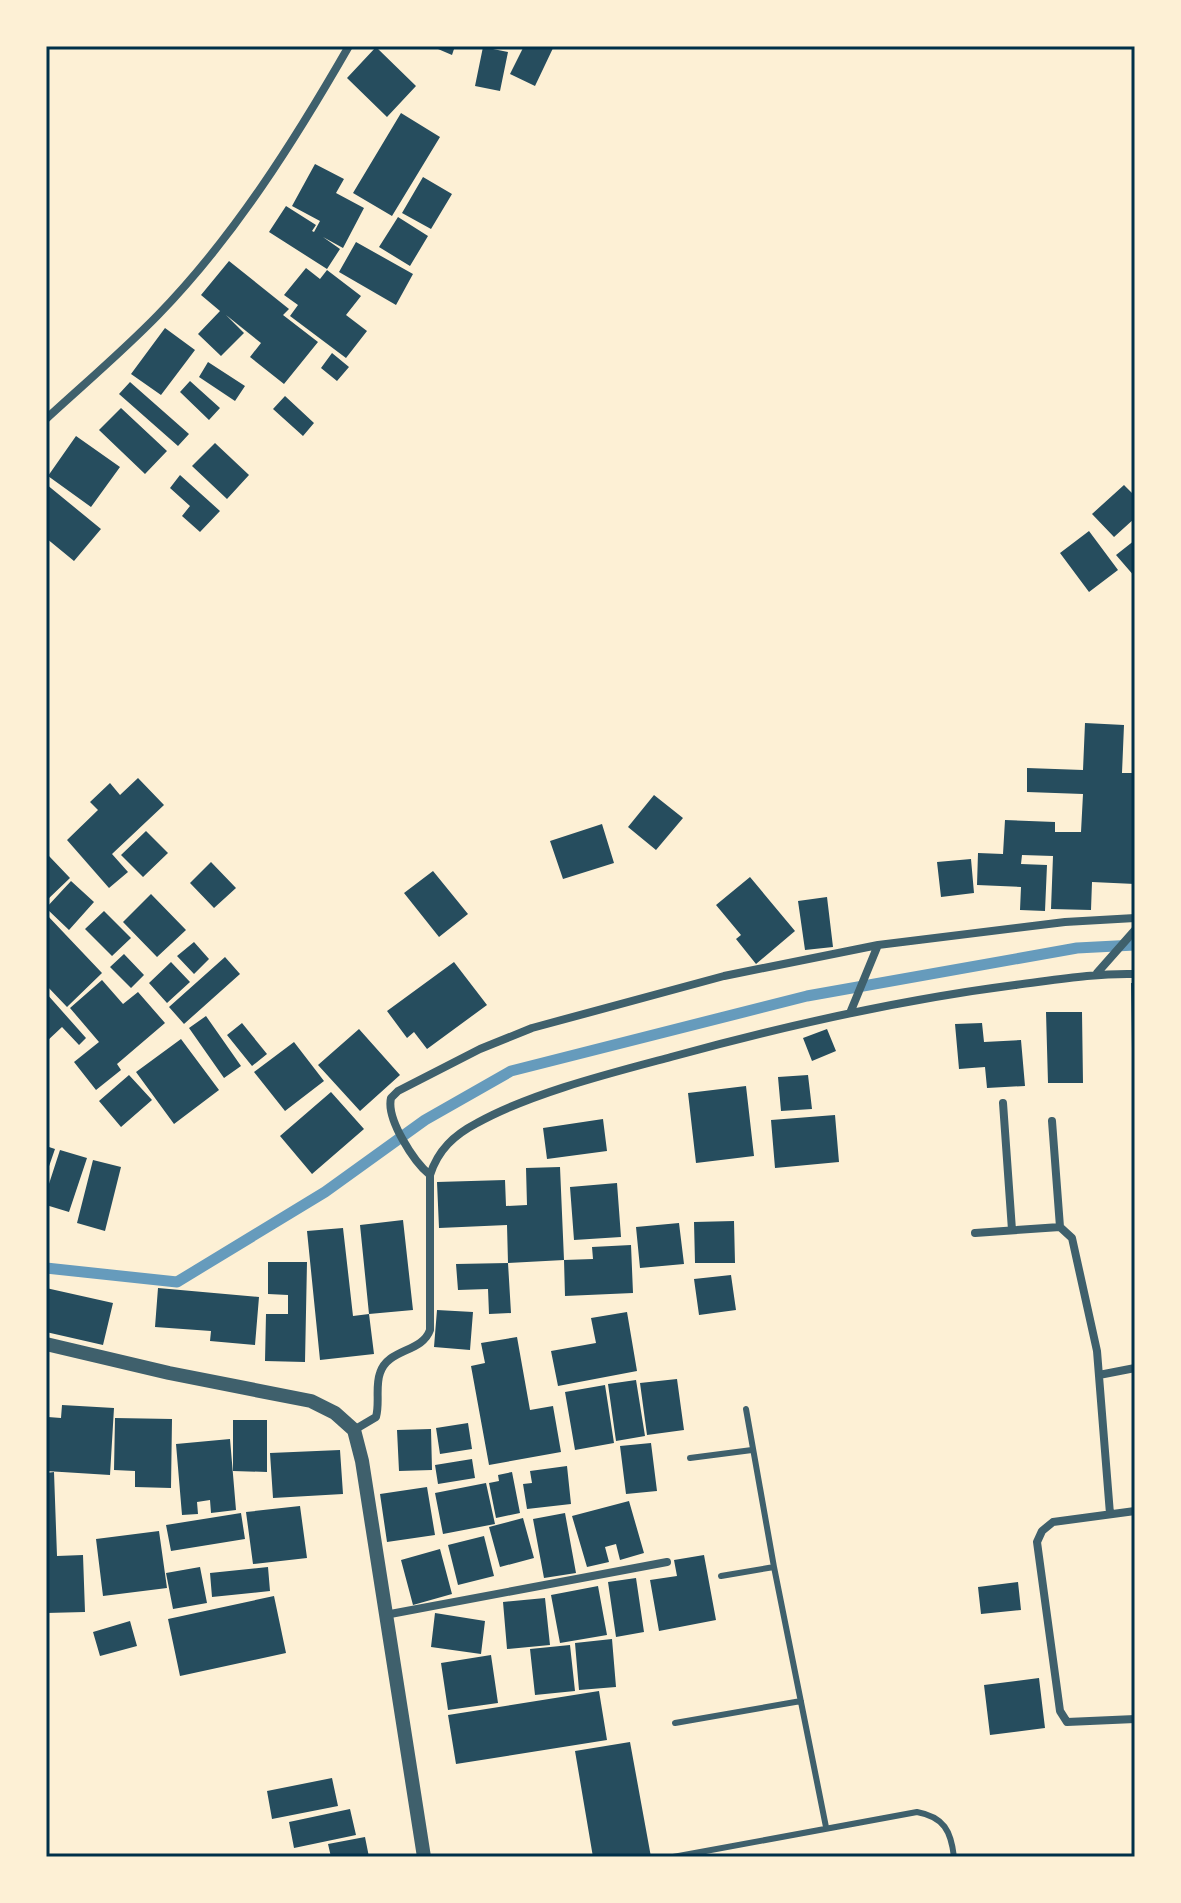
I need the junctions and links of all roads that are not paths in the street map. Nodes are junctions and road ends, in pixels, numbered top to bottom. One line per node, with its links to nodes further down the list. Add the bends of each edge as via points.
1 (349, 46): 2 (street, via 264,181 208,257 159,314)
2 (46, 419)
3 (1135, 918): 5 (street, via 1065,922)
4 (1134, 930): 6 (street)
5 (876, 950): 8 (street); 11 (street, via 724,976 532,1028 480,1049 391,1098 390,1110 406,1145)
6 (1097, 973): 7 (street); 8 (street)
7 (1135, 974)
8 (852, 1009): 11 (street, via 601,1076 526,1102 452,1140 435,1159)
9 (1003, 1103): 13 (street)
10 (1052, 1121): 12 (street)
11 (430, 1175): 19 (street, via 430,1330 422,1344 390,1359 380,1372 376,1417)
12 (1060, 1227): 13 (street); 17 (street, via 1072,1238)
13 (1012, 1230): 14 (street)
14 (975, 1233)
15 (46, 1344): 19 (street, via 311,1401)
16 (1135, 1368): 17 (street)
17 (1099, 1375): 23 (street)
18 (746, 1409): 20 (lane)
19 (354, 1430): 27 (street)
20 (752, 1450): 21 (lane); 25 (lane)
21 (690, 1458)
22 (1135, 1511): 23 (street)
23 (1110, 1514): 29 (street, via 1053,1522 1037,1542 1060,1711 1067,1722)
24 (667, 1562): 27 (street)
25 (774, 1567): 26 (lane); 28 (lane)
26 (721, 1576)
27 (385, 1615): 32 (street)
28 (801, 1701): 30 (lane); 31 (lane)
29 (1135, 1719)
30 (675, 1723)
31 (826, 1827): 33 (lane); 34 (lane, via 928,1814 951,1834)
32 (424, 1857)
33 (673, 1857)
34 (954, 1857)

